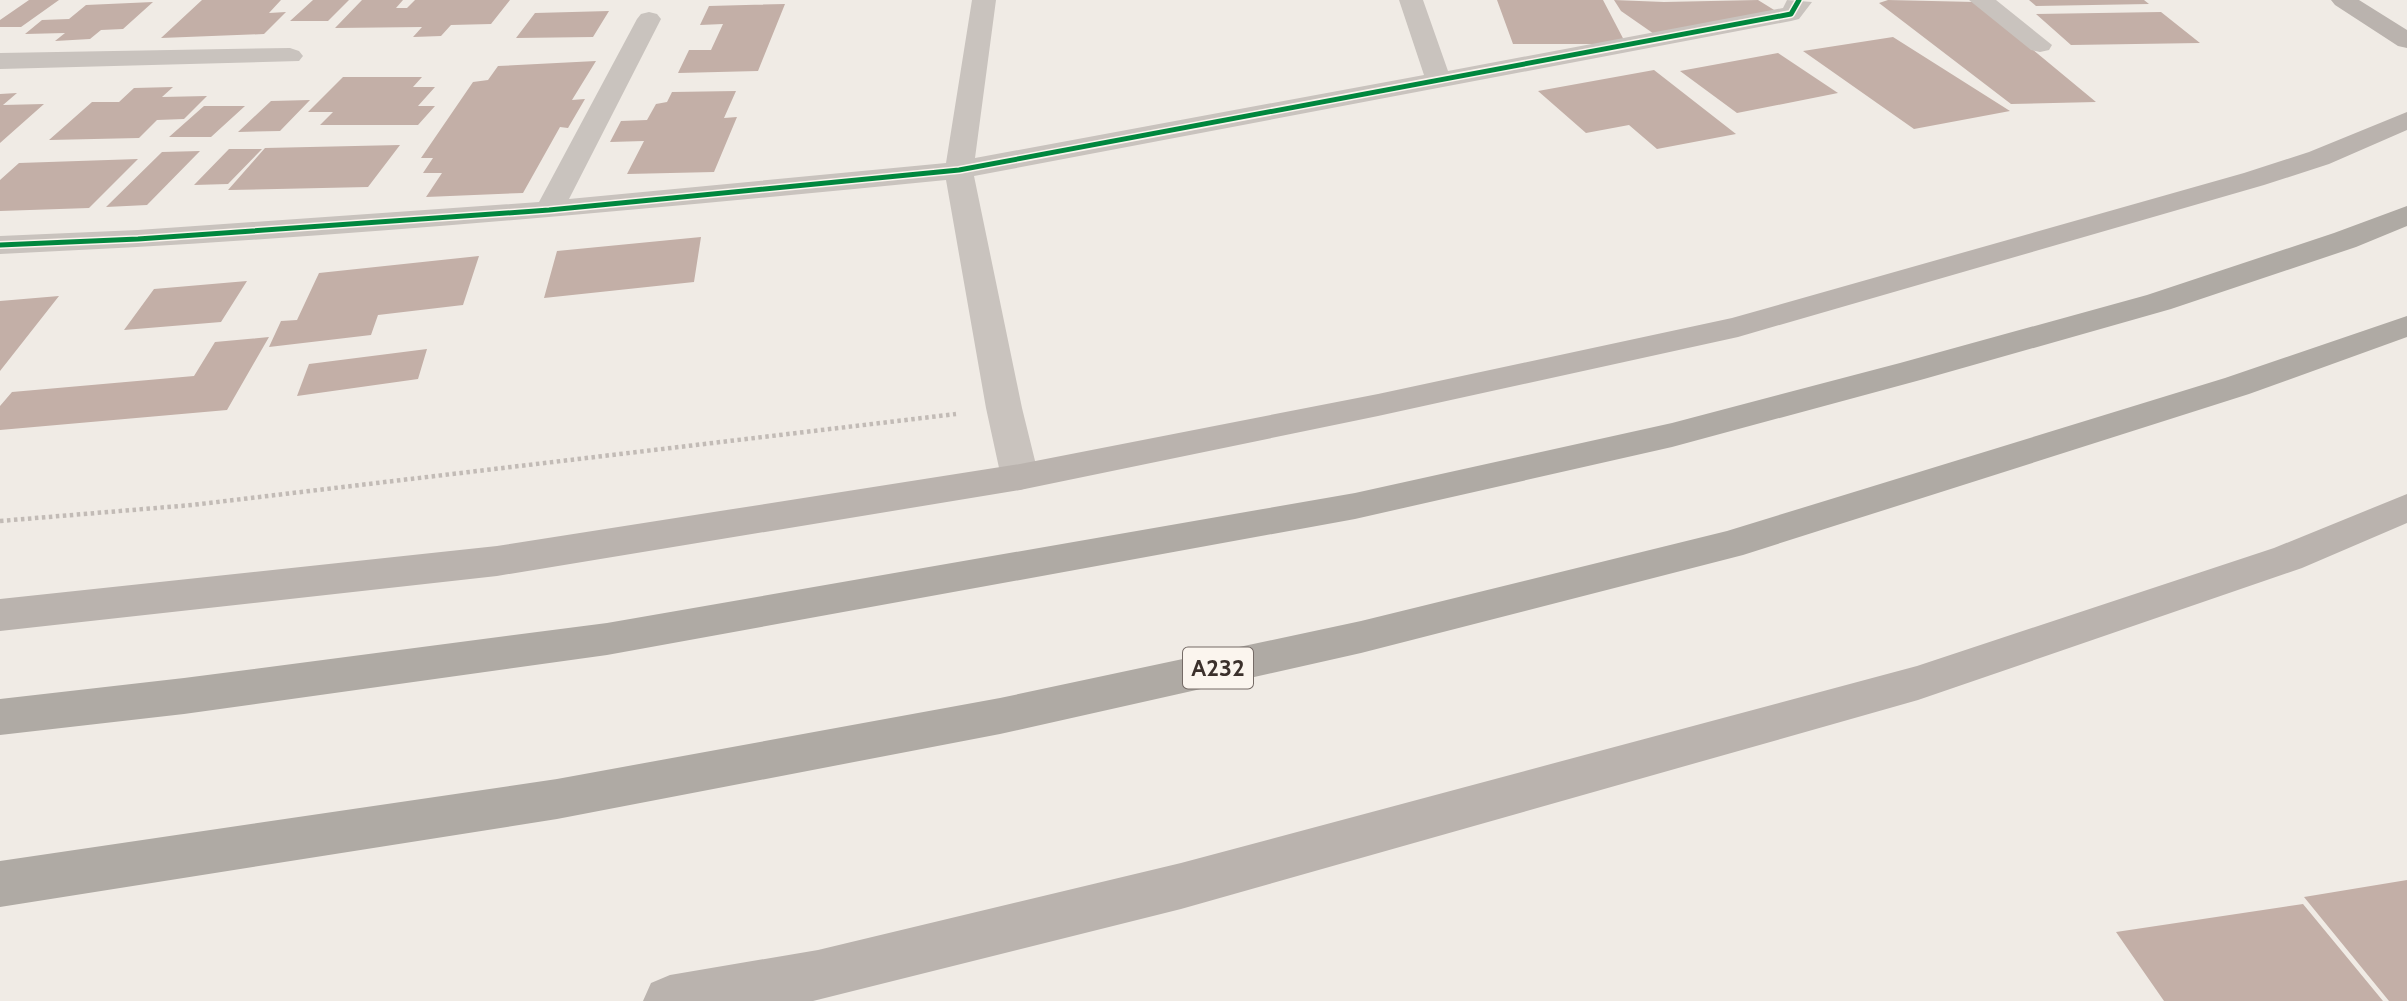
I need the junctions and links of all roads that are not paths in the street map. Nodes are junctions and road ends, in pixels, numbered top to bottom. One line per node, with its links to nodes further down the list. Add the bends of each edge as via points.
1 (984, 0): 13 (street)
2 (1410, 0): 11 (street)
3 (1799, 0): 11 (street, via 1791,15)
4 (1982, 0): 8 (street)
5 (2343, 0): 7 (main road)
6 (649, 19): 14 (street)
7 (2407, 41)
8 (2040, 45)
9 (290, 56): 10 (street)
10 (0, 61)
11 (1438, 79): 13 (street)
12 (2407, 120): 18 (main road, via 2319,158 2254,179 1738,327)
13 (959, 170): 14 (street); 18 (street)
14 (549, 210): 16 (street)
15 (2407, 215): 21 (highway, via 2159,302 1912,371 1672,435 1355,506 607,639)
16 (0, 245)
17 (2407, 326): 22 (highway, A232, via 2237,386 1729,545 1361,637 1000,716 557,799)
18 (1020, 477): 20 (main road, via 497,561)
19 (2407, 508): 23 (main road, via 2288,558 1918,683 1181,886 818,975)
20 (0, 615)
21 (0, 717)
22 (0, 884)
23 (670, 1001)

